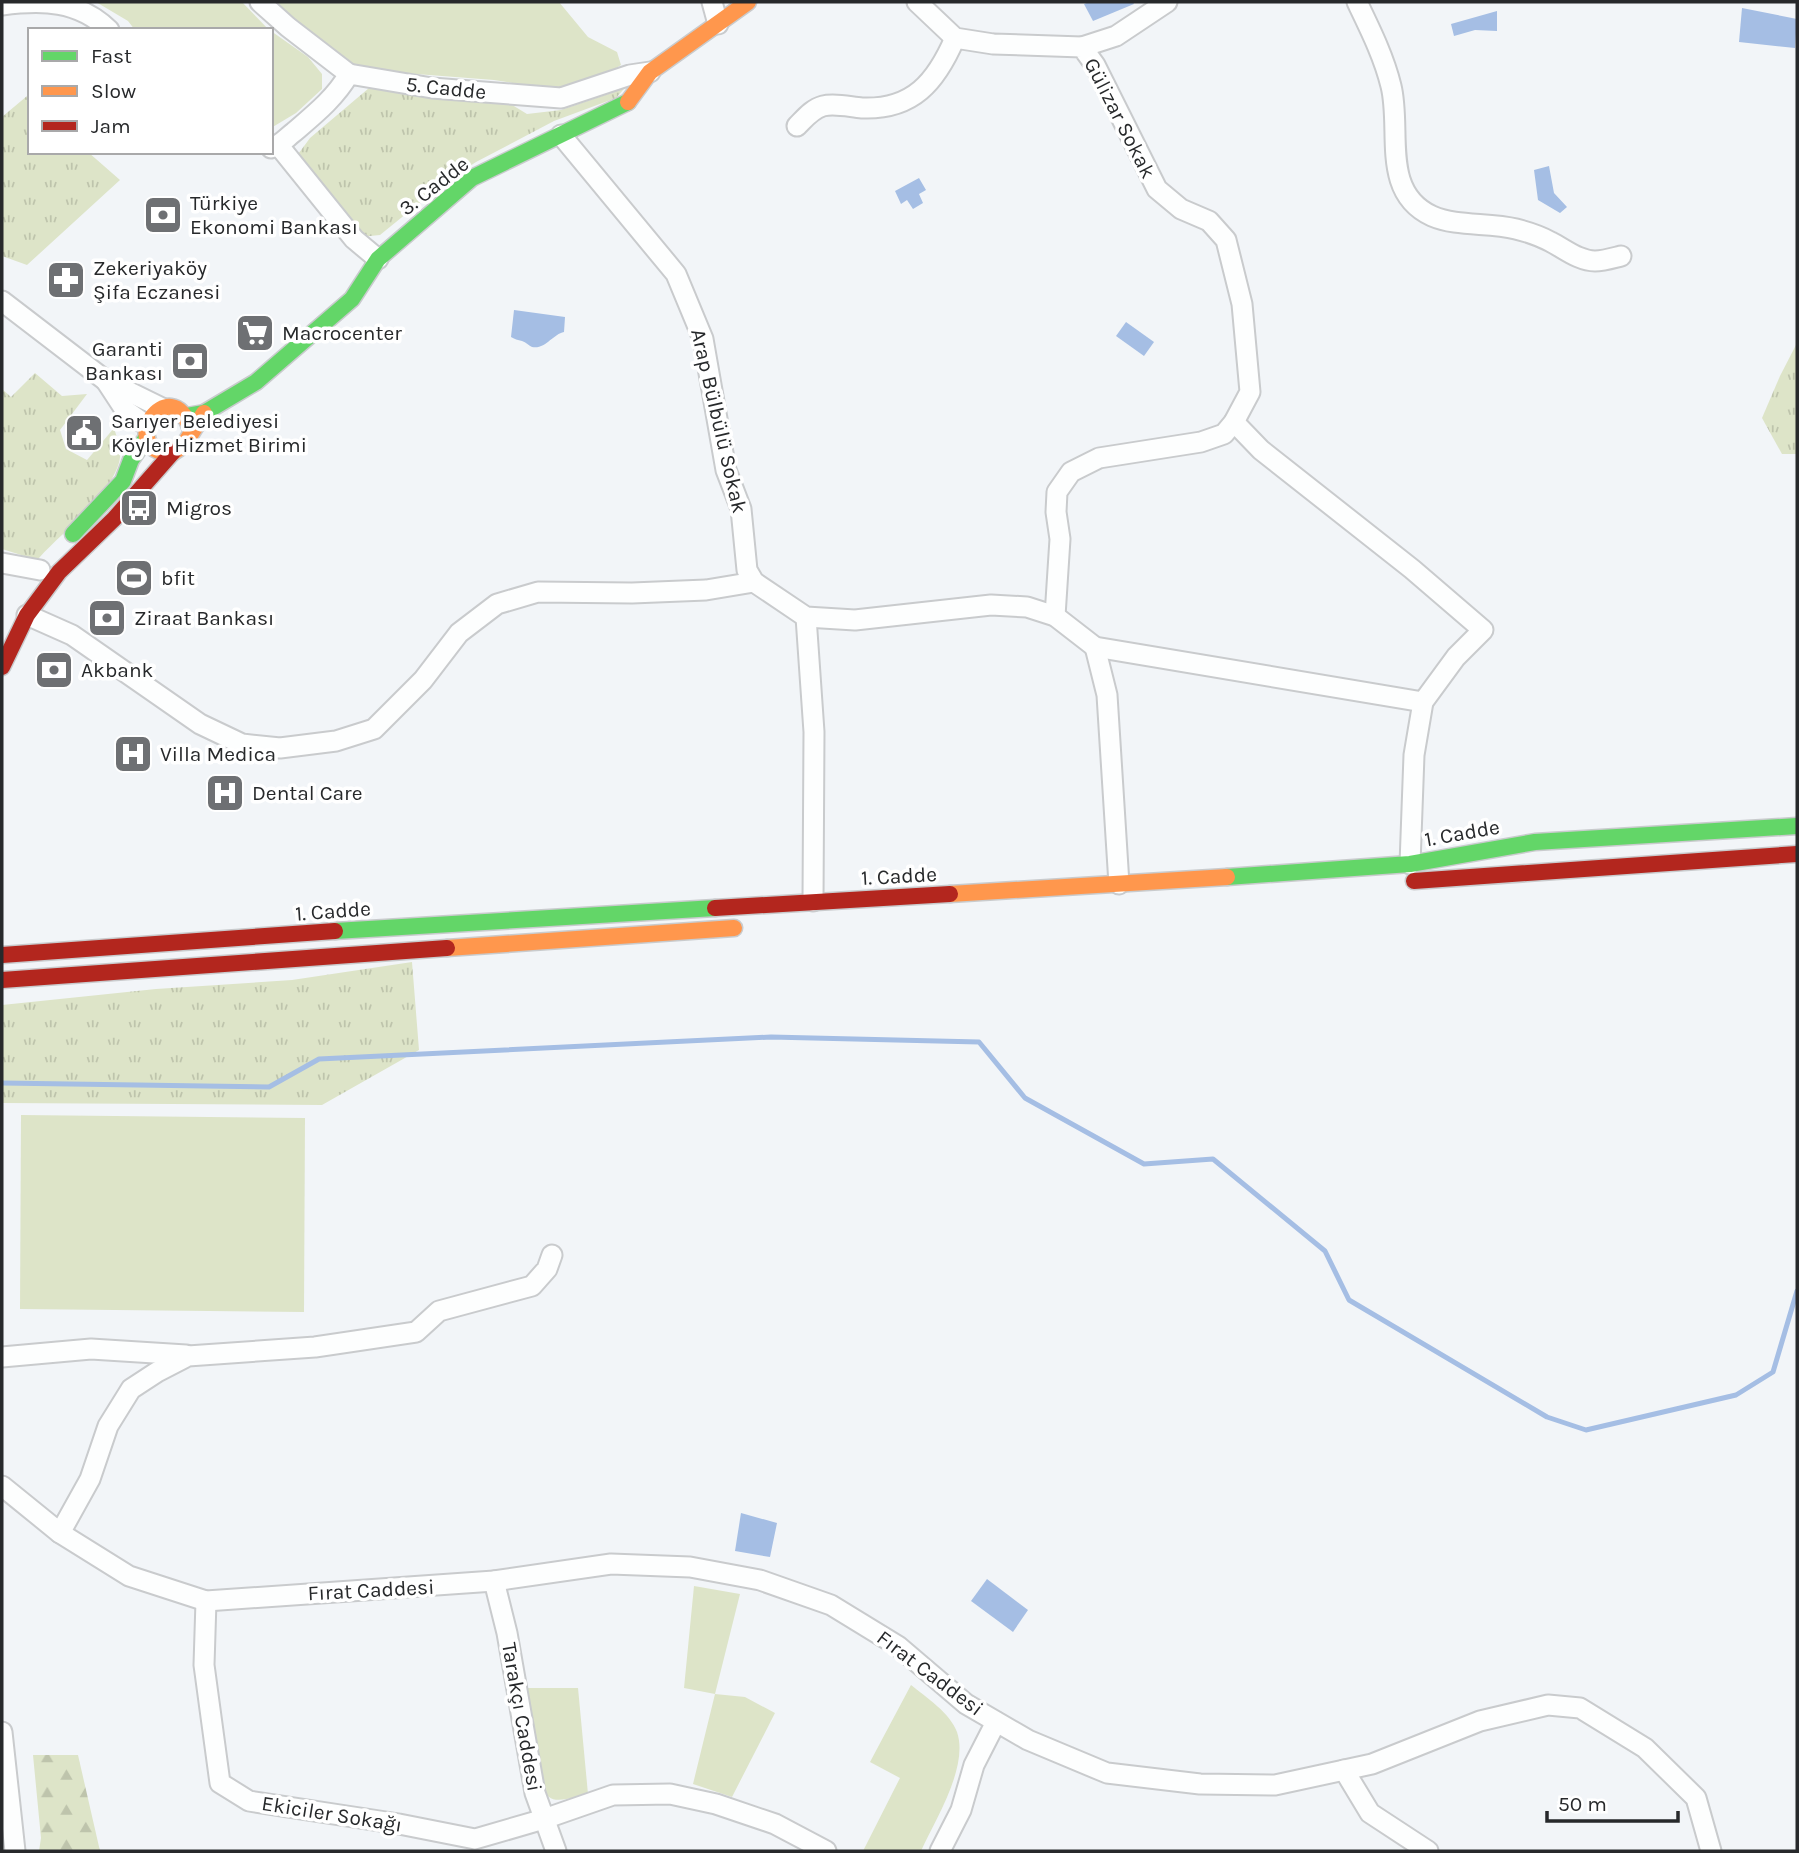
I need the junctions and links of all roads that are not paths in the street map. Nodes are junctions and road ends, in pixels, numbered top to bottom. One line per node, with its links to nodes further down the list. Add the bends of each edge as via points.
1 (260, 2): 13 (street)
2 (712, 2): 8 (street)
3 (748, 2): 8 (main road, 3. Cadde)
4 (917, 2): 10 (street)
5 (1167, 2): 11 (street, via 1116,36)
6 (1357, 2): 17 (street, via 1392,88 1398,175 1420,209 1443,220 1534,234 1583,259)
7 (2, 5): 9 (street, via 60,2)
8 (718, 24): 12 (main road, 3. Cadde)
9 (107, 28)
10 (955, 38): 11 (street, Gülizar Sokak); 14 (street, via 942,67 920,92 897,106 823,106)
11 (1082, 47): 22 (street, Gülizar Sokak, via 1157,189 1181,209 1209,221 1226,240 1242,304 1250,392)
12 (650, 72): 13 (street, 5. Cadde, via 561,98 432,88); 15 (main road, 3. Cadde, via 627,104)
13 (349, 74): 16 (street, via 312,118)
14 (797, 125)
15 (561, 135): 18 (main road, 3. Cadde, via 472,178); 28 (street, Arap Bülbülü Sokak, via 676,274 703,339 726,470 741,509 747,570)
16 (275, 147): 18 (street, via 354,239)
17 (1621, 256)
18 (378, 259): 23 (main road, 3. Cadde, via 352,299 256,382)
19 (2, 301): 20 (street)
20 (105, 380): 21 (street); 24 (street, via 125,410)
21 (162, 408): 23 (main road, via 176,408); 24 (main road, via 152,415)
22 (1234, 422): 30 (street, Gülizar Sokak, via 1224,434 1201,442 1099,458 1071,472 1057,492 1060,539); 34 (street, via 1261,450 1483,630)
23 (189, 423): 25 (main road, via 187,444)
24 (147, 431): 25 (main road, via 150,443 160,451); 27 (main road, via 123,481)
25 (173, 452): 29 (main road, via 114,519)
26 (2, 562): 27 (street)
27 (40, 570): 29 (main road)
28 (754, 582): 29 (street, via 706,590 538,592 497,604 459,633 423,680 374,729 336,741 280,748 242,744 200,724 72,635); 31 (street)
29 (18, 614): 33 (main road)
30 (1055, 616): 31 (street, via 1027,607 991,605 855,620); 32 (street)
31 (806, 617): 40 (street, via 814,732)
32 (1095, 648): 34 (street); 39 (street, via 1107,695)
33 (2, 667)
34 (1423, 702): 37 (street, via 1414,755)
35 (1797, 826): 37 (main road, 1. Cadde, via 1535,842)
36 (1797, 854): 38 (main road, 1. Cadde)
37 (1410, 863): 39 (main road, 1. Cadde)
38 (1399, 882)
39 (1119, 884): 40 (main road, 1. Cadde)
40 (813, 901): 42 (main road, 1. Cadde)
41 (757, 926): 43 (main road)
42 (2, 956)
43 (2, 980)
44 (552, 1255): 45 (street, via 532,1286 439,1311 416,1332 315,1347)
45 (188, 1356): 46 (street, via 91,1349); 48 (street, via 131,1389 108,1426 90,1479)
46 (2, 1357)
47 (5, 1492): 48 (street, Fırat Caddesi)
48 (61, 1533): 50 (street, Fırat Caddesi, via 129,1576)
49 (494, 1581): 50 (street, Fırat Caddesi); 51 (street, Fırat Caddesi, via 611,1564 690,1567 760,1580 831,1605 898,1646 966,1704); 54 (street, Tarakçı Caddesi)
50 (206, 1601): 54 (street, Ekiciler Sokağı, via 205,1665 220,1783 249,1801 475,1839)
51 (996, 1721): 53 (street, Fırat Caddesi, via 1028,1740 1107,1773 1200,1784 1275,1785); 58 (street)
52 (2, 1732): 55 (street)
53 (1344, 1770): 59 (street, via 1370,1812); 60 (street, Fırat Caddesi, via 1372,1764 1480,1721 1548,1705 1580,1708 1645,1748 1696,1798)
54 (544, 1819): 56 (street, Tarakçı Caddesi); 57 (street, via 612,1795 670,1794 775,1824)
55 (15, 1851)
56 (556, 1851)
57 (826, 1851)
58 (940, 1851)
59 (1429, 1851)
60 (1712, 1851)

